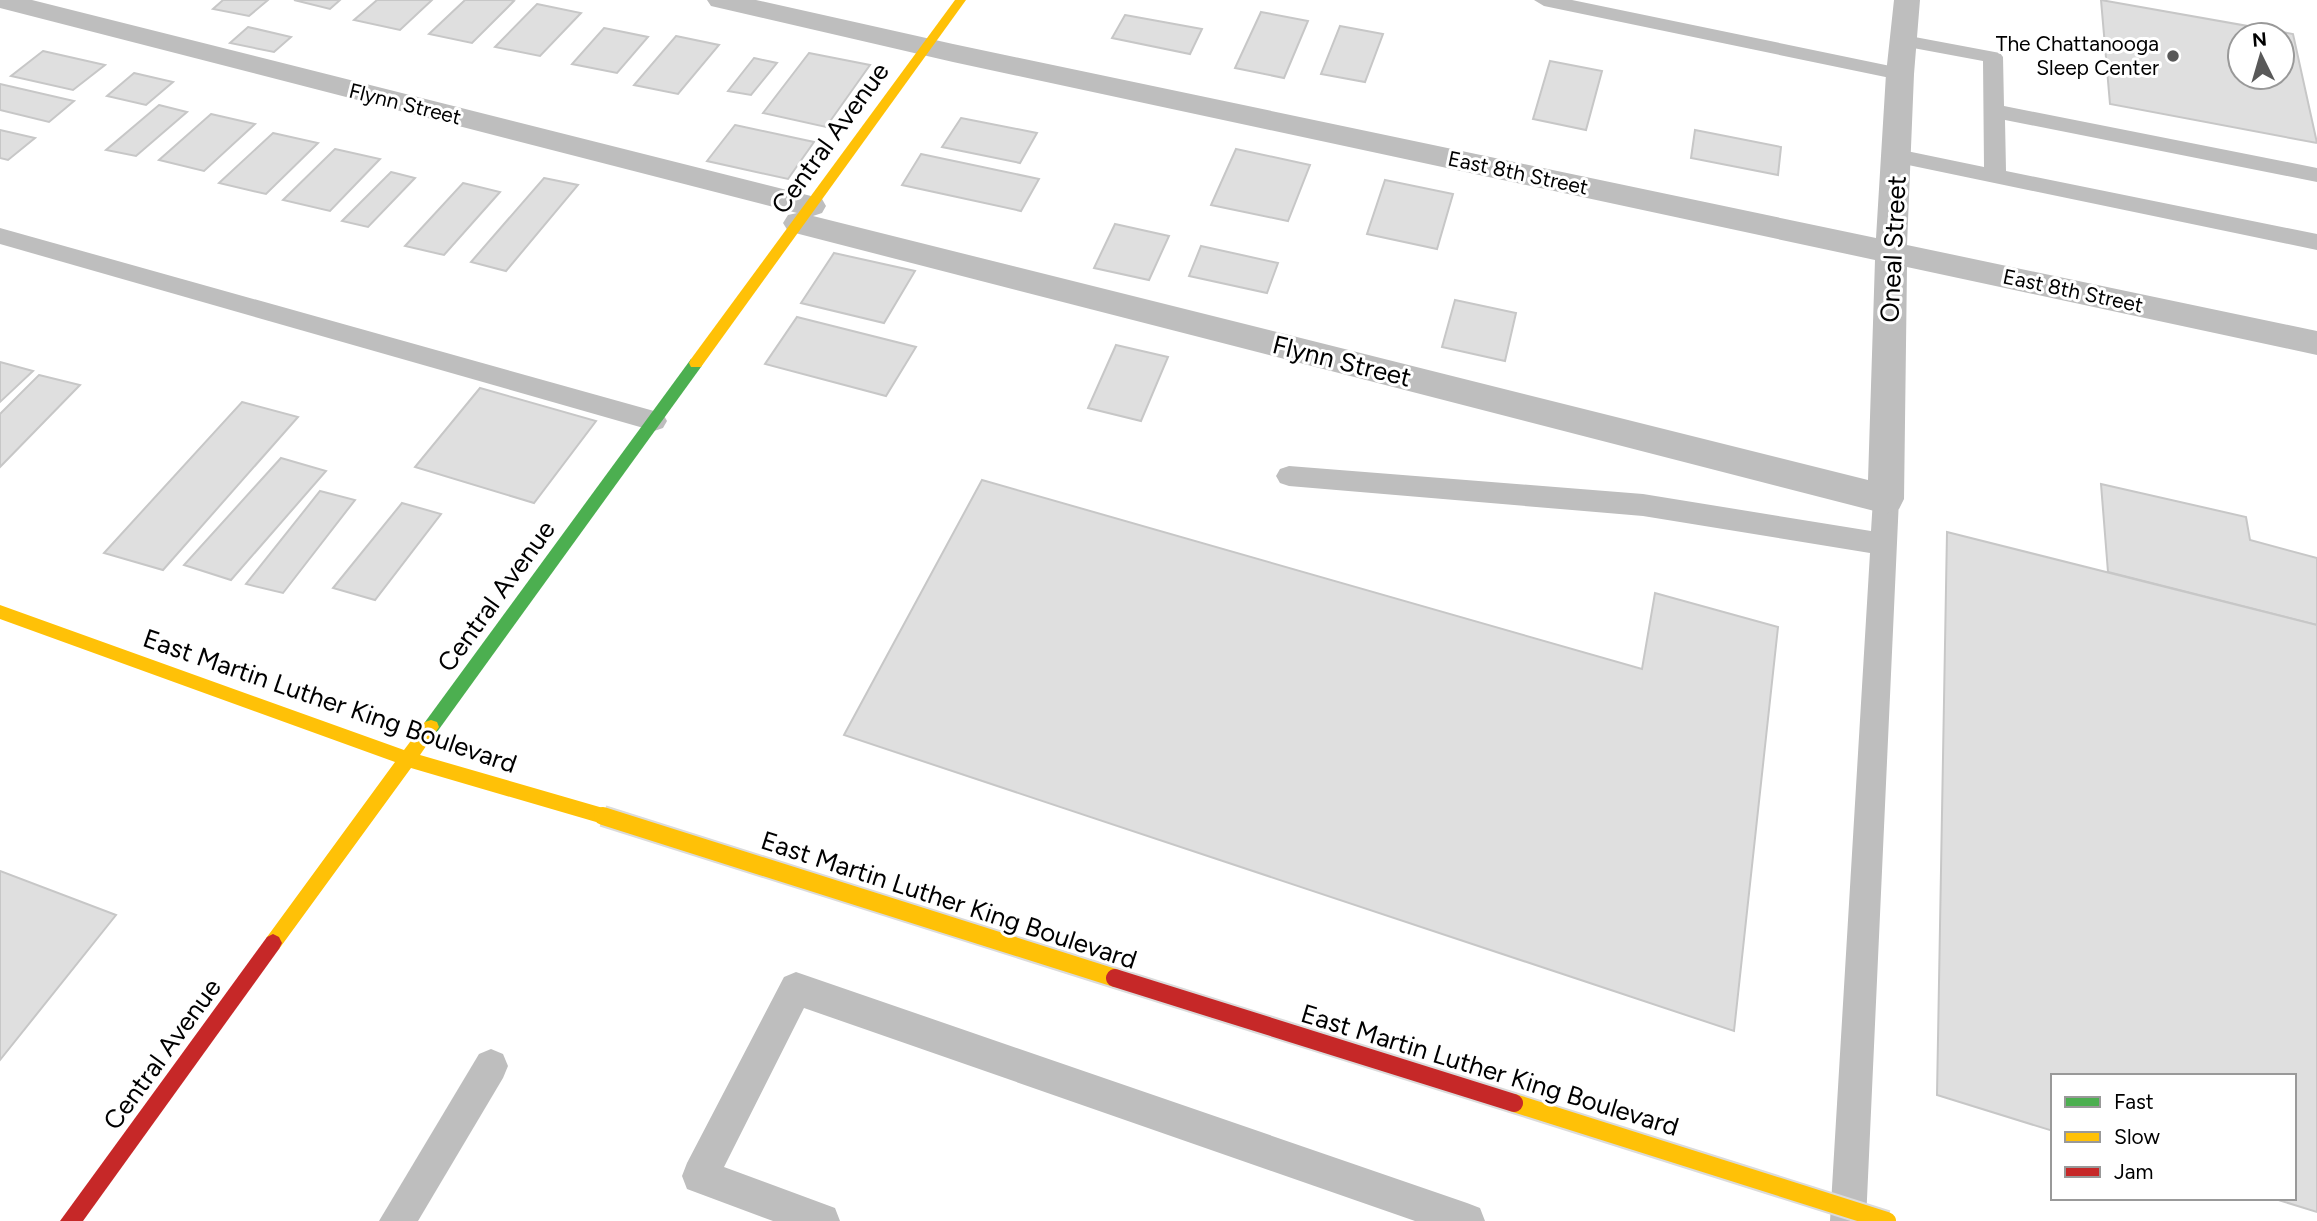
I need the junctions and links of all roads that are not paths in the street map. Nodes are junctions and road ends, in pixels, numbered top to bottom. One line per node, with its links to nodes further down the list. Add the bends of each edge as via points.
1 (720, 0): 9 (street, East 8th Street)
2 (961, 0): 9 (main road, Central Avenue)
3 (1544, 0): 6 (lane)
4 (1907, 0): 8 (street, Oneal Street)
5 (42, 4): 7 (street); 15 (street, Flynn Street)
6 (1614, 7): 10 (lane)
7 (3, 13)
8 (1904, 41): 10 (street, Oneal Street); 11 (lane, via 1993,57)
9 (926, 47): 15 (main road, Central Avenue); 18 (street, East 8th Street)
10 (1900, 74): 12 (street, Oneal Street)
11 (1994, 111): 13 (lane); 14 (lane)
12 (1897, 156): 14 (lane); 18 (street, Oneal Street)
13 (2317, 175)
14 (1995, 176): 17 (lane)
15 (805, 214): 20 (main road, Central Avenue); 22 (street, Flynn Street)
16 (0, 236): 20 (lane)
17 (2317, 242)
18 (1891, 252): 19 (street, East 8th Street); 22 (street, Oneal Street)
19 (2317, 343)
20 (654, 421): 25 (main road, Central Avenue)
21 (1289, 476): 23 (lane, via 1643,505)
22 (1886, 499): 23 (lane)
23 (1884, 544): 31 (lane)
24 (0, 612): 25 (main road, East Martin Luther King Boulevard)
25 (408, 759): 27 (main road, Central Avenue); 32 (main road, East Martin Luther King Boulevard, bridge, via 603,816)
26 (491, 1066): 28 (lane)
27 (70, 1221)
28 (397, 1221)
29 (822, 1221): 30 (lane, via 700,1176 796,989)
30 (1467, 1221)
31 (1847, 1221)
32 (1887, 1221)

